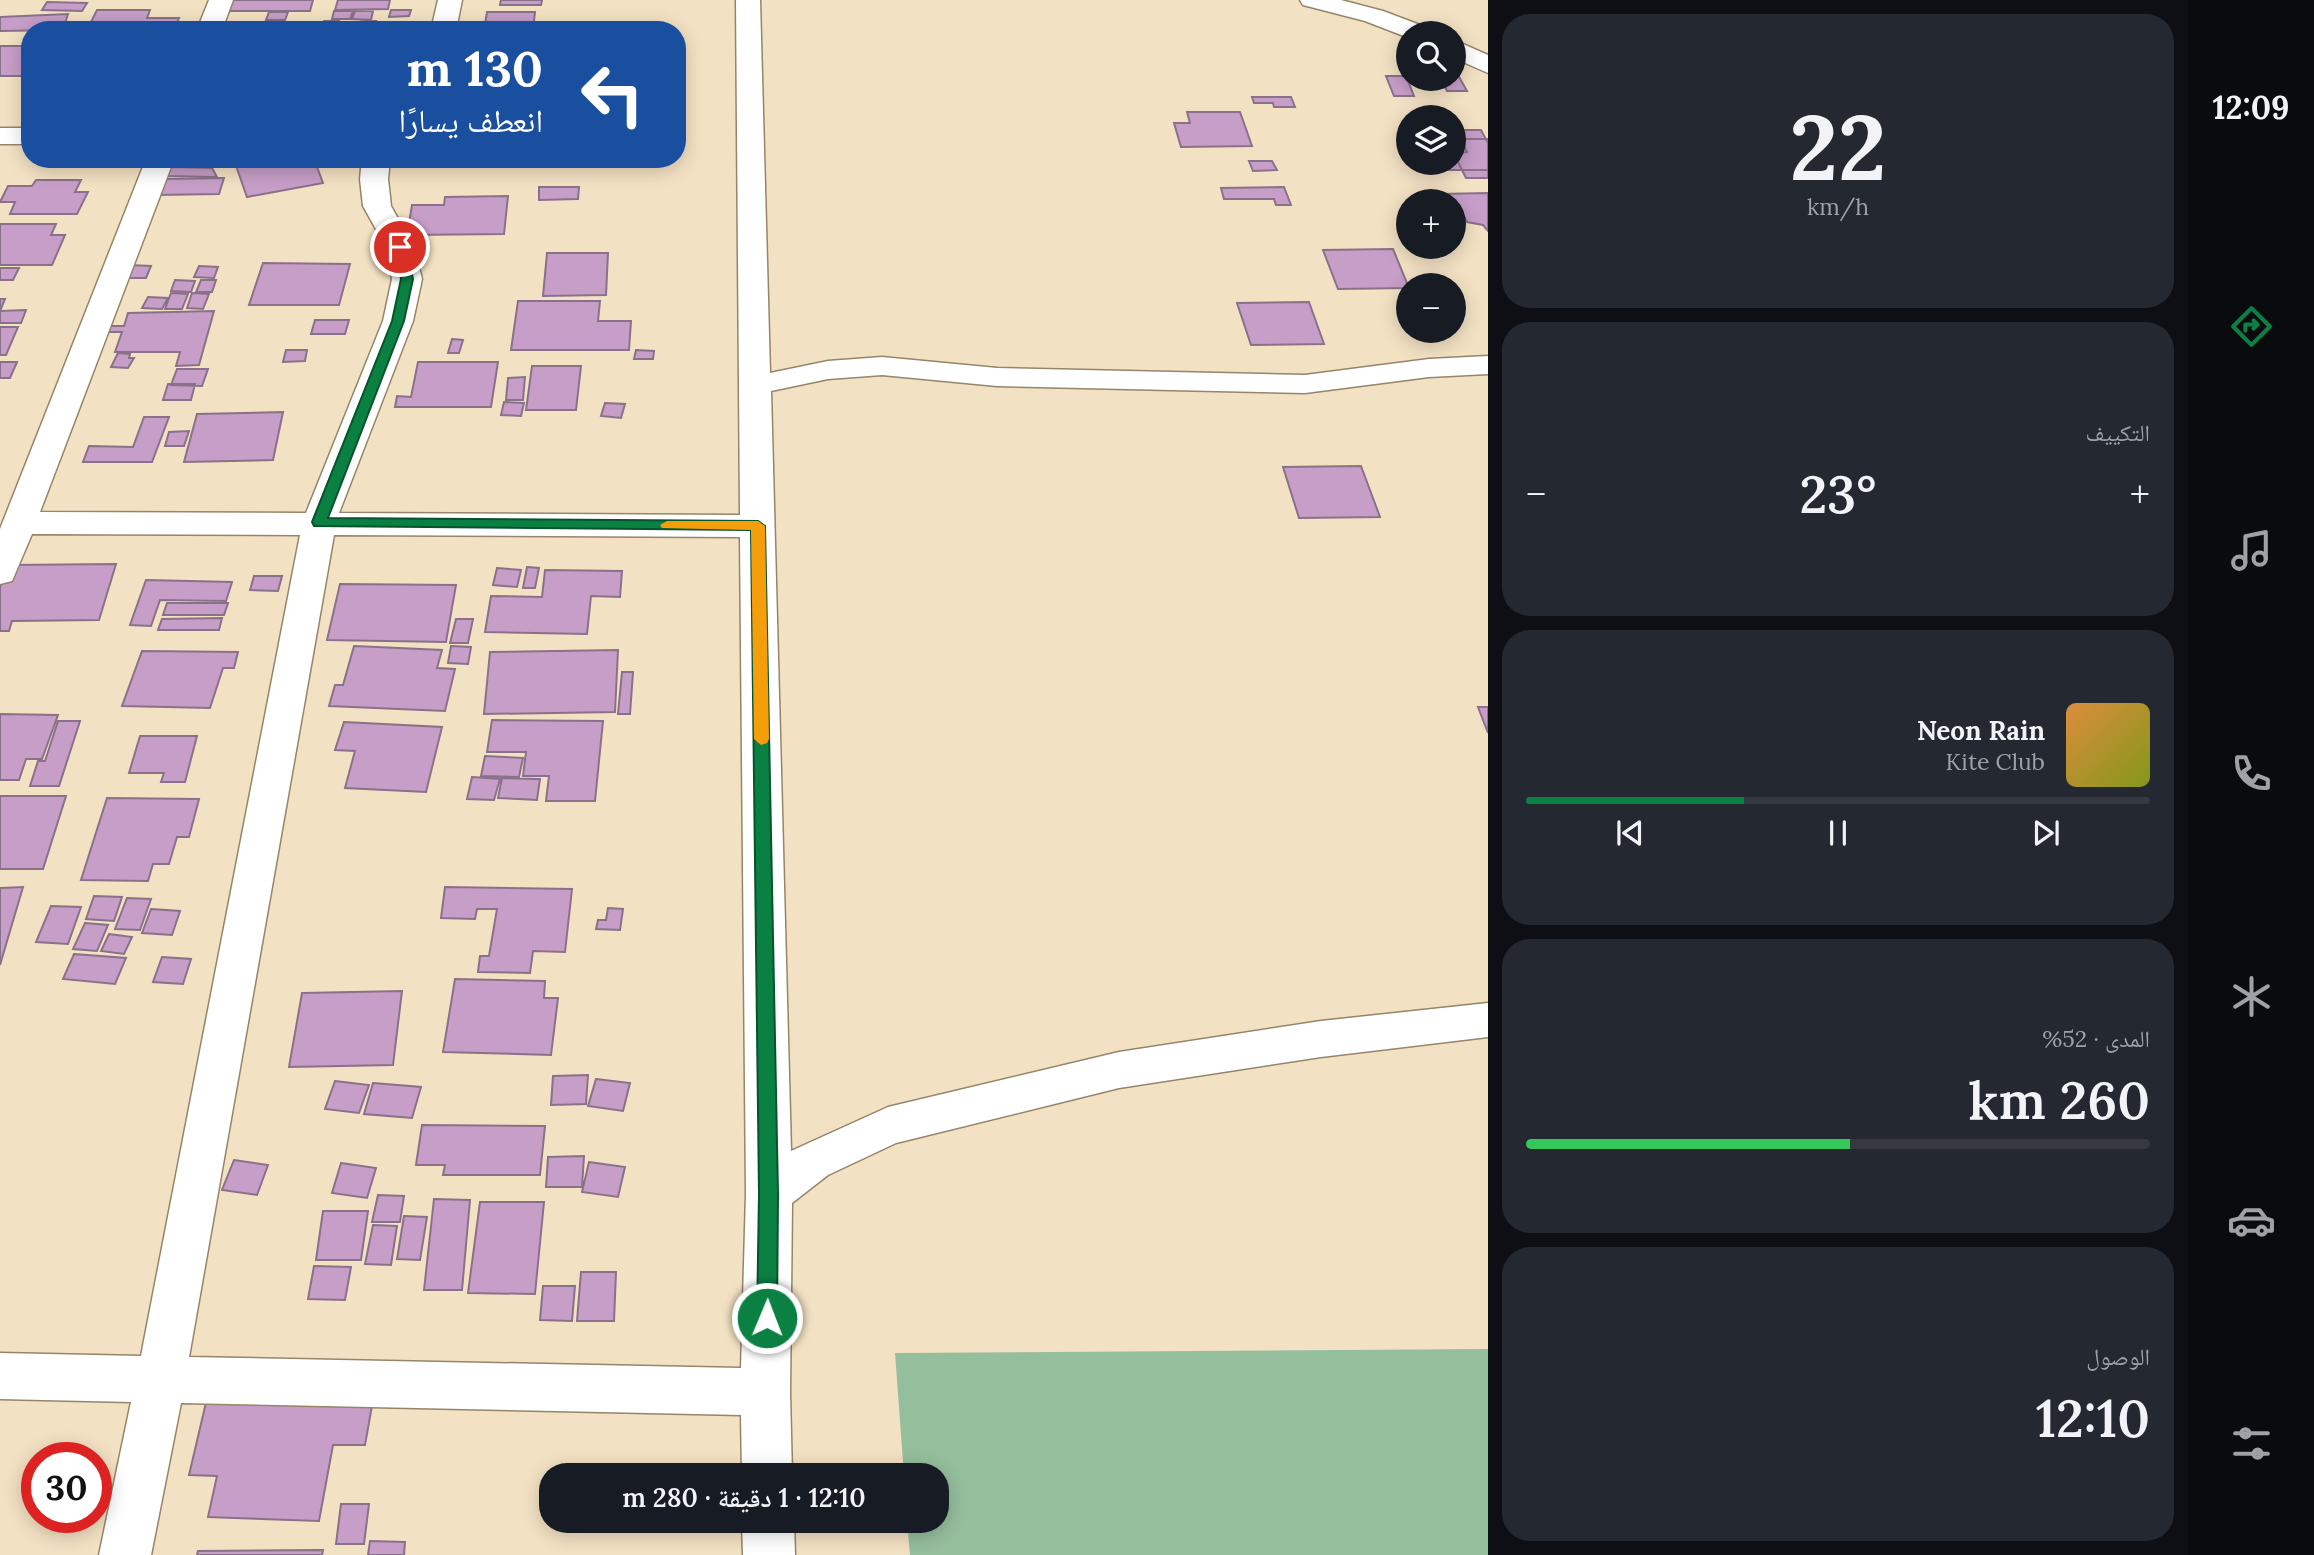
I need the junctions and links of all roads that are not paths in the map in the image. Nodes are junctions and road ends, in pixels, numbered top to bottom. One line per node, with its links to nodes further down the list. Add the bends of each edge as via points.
1 (221, 0): 5 (street)
2 (450, 0): 6 (street)
3 (748, 0): 15 (street)
4 (1312, 0): 7 (street)
5 (213, 21)
6 (445, 21)
7 (1396, 24)
8 (1466, 54): 9 (street)
9 (1488, 65)
10 (0, 136): 11 (street)
11 (21, 136)
12 (157, 168): 17 (street)
13 (375, 168): 16 (street, via 377,206 400,247 407,279 398,321)
14 (1488, 365): 15 (street, via 1305,384 997,377 882,366 828,370)
15 (756, 385): 18 (street)
16 (319, 522): 17 (street); 18 (street); 23 (street)
17 (20, 523): 19 (street)
18 (758, 526): 21 (street)
19 (0, 571)
20 (1488, 1020): 21 (street, via 1119,1069 888,1126 813,1161)
21 (769, 1194): 24 (street)
22 (0, 1376): 23 (street)
23 (161, 1378): 24 (street); 27 (street)
24 (765, 1392): 25 (street)
25 (767, 1463)
26 (768, 1533): 28 (street)
27 (125, 1555)
28 (769, 1555)

